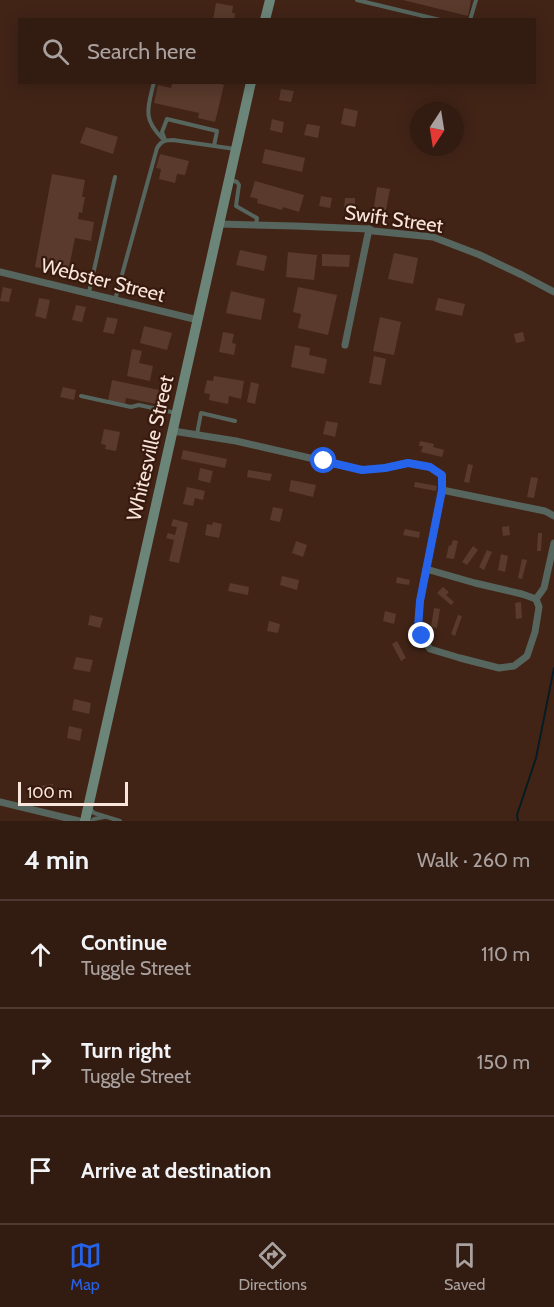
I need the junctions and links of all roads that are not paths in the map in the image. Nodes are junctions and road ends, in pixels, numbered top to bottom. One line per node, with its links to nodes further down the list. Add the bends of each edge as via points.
1 (270, 0): 5 (main road)
2 (357, 0): 4 (lane)
3 (476, 0): 7 (lane)
4 (381, 3): 6 (lane)
5 (266, 18)
6 (433, 18)
7 (471, 18)
8 (154, 84): 10 (lane, via 148,118)
9 (251, 84): 12 (main road, Whitesville Street)
10 (165, 140): 11 (lane); 11 (lane, via 162,132 167,119 217,131); 21 (lane, via 157,148)
11 (214, 146): 12 (lane)
12 (236, 149): 14 (main road, Whitesville Street)
13 (116, 177): 20 (lane)
14 (229, 180): 15 (main road, Whitesville Street); 16 (lane, via 239,185 236,206 257,218)
15 (219, 224): 16 (street, Swift Street); 22 (main road, Whitesville Street)
16 (256, 225): 17 (street, Swift Street)
17 (369, 229): 19 (street, Swift Street, via 433,237 480,255); 23 (street)
18 (0, 272): 20 (street, Webster Street)
19 (554, 292)
20 (88, 293): 21 (street, Webster Street)
21 (115, 300): 22 (street, Webster Street)
22 (198, 320): 25 (main road, Whitesville Street)
23 (345, 345)
24 (81, 396): 25 (lane)
25 (177, 414): 27 (main road, Whitesville Street)
26 (235, 421): 28 (lane, via 201,413)
27 (173, 431): 28 (street); 35 (main road, Whitesville Street)
28 (196, 435): 29 (street, via 362,470 408,463 430,467 442,475)
29 (442, 490): 30 (street); 32 (street)
30 (554, 516)
31 (554, 543): 33 (street, via 544,588)
32 (426, 569): 33 (street); 33 (street, via 418,627 430,649 460,658 499,668 514,666 527,656 535,633 539,607)
33 (536, 599)
34 (0, 802): 37 (street)
35 (89, 804): 36 (lane, via 94,813); 38 (main road, Whitesville Street)
36 (105, 817): 39 (lane); 40 (lane)
37 (79, 821)
38 (85, 821)
39 (92, 821)
40 (120, 821)

